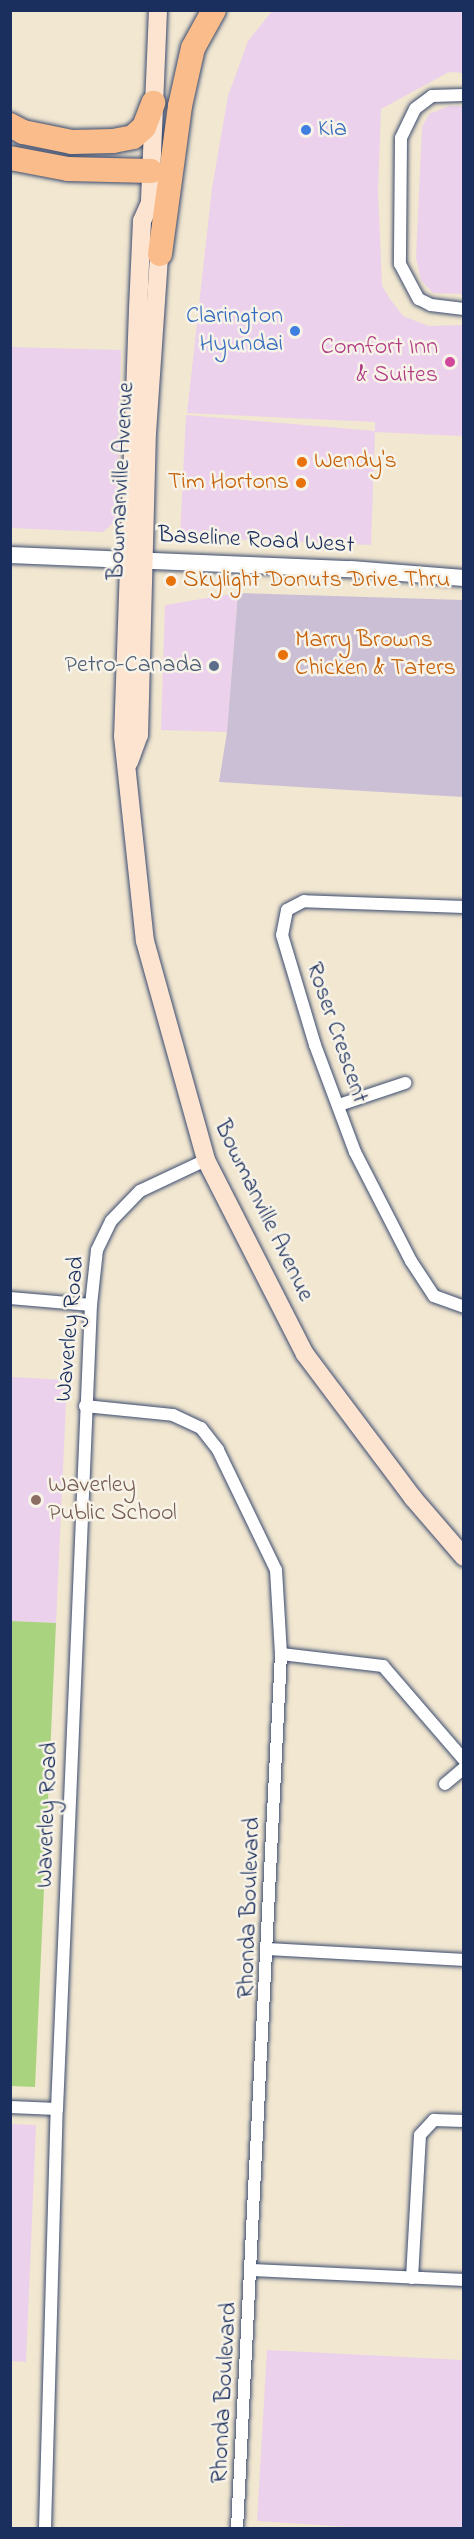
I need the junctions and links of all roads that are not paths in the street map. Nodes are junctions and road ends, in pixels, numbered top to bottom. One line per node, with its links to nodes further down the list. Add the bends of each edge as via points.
1 (158, 10): 4 (main road, Bowmanville Avenue)
2 (214, 10): 9 (highway, via 193,48 180,106)
3 (464, 95): 10 (street, via 432,96 415,109 401,138 400,264 419,299 431,305)
4 (153, 103): 5 (highway, via 144,127 133,137 113,141 72,142 23,132); 7 (main road, Bowmanville Avenue)
5 (10, 125)
6 (10, 158): 7 (highway, via 68,169)
7 (151, 171): 8 (main road, Bowmanville Avenue)
8 (150, 203): 9 (main road, Bowmanville Avenue, via 159,222); 12 (main road, Bowmanville Avenue, via 142,221)
9 (160, 254): 12 (main road, Bowmanville Avenue)
10 (464, 309)
11 (10, 555): 12 (street, Baseline Road West)
12 (135, 560): 13 (street, Baseline Road West); 17 (main road, Bowmanville Avenue, via 139,735 129,762 145,941)
13 (464, 578)
14 (464, 907): 16 (street, Roser Crescent, via 304,901 287,910 282,935 315,1045)
15 (405, 1083): 16 (street)
16 (339, 1104): 20 (street, Roser Crescent, via 355,1152 411,1261 434,1296)
17 (206, 1160): 19 (street, Waverley Road, via 140,1191 111,1221 97,1250); 22 (main road, Bowmanville Avenue, via 305,1353 413,1498)
18 (10, 1298): 19 (street)
19 (91, 1305): 21 (street, Waverley Road)
20 (464, 1307)
21 (85, 1406): 23 (street, Rhonda Boulevard, via 173,1415 201,1428 213,1443 276,1570); 30 (street, Waverley Road)
22 (464, 1557)
23 (281, 1654): 24 (street, via 383,1666); 27 (street, Rhonda Boulevard)
24 (464, 1760)
25 (464, 1768): 26 (street)
26 (445, 1784)
27 (269, 1949): 28 (street); 32 (street, Rhonda Boulevard)
28 (464, 1960)
29 (10, 2107): 30 (street)
30 (57, 2109): 35 (street, Waverley Road)
31 (464, 2121): 33 (street, via 434,2120 420,2135)
32 (253, 2270): 33 (street); 36 (street, Rhonda Boulevard)
33 (412, 2278): 34 (street)
34 (464, 2280)
35 (45, 2529)
36 (237, 2529)

